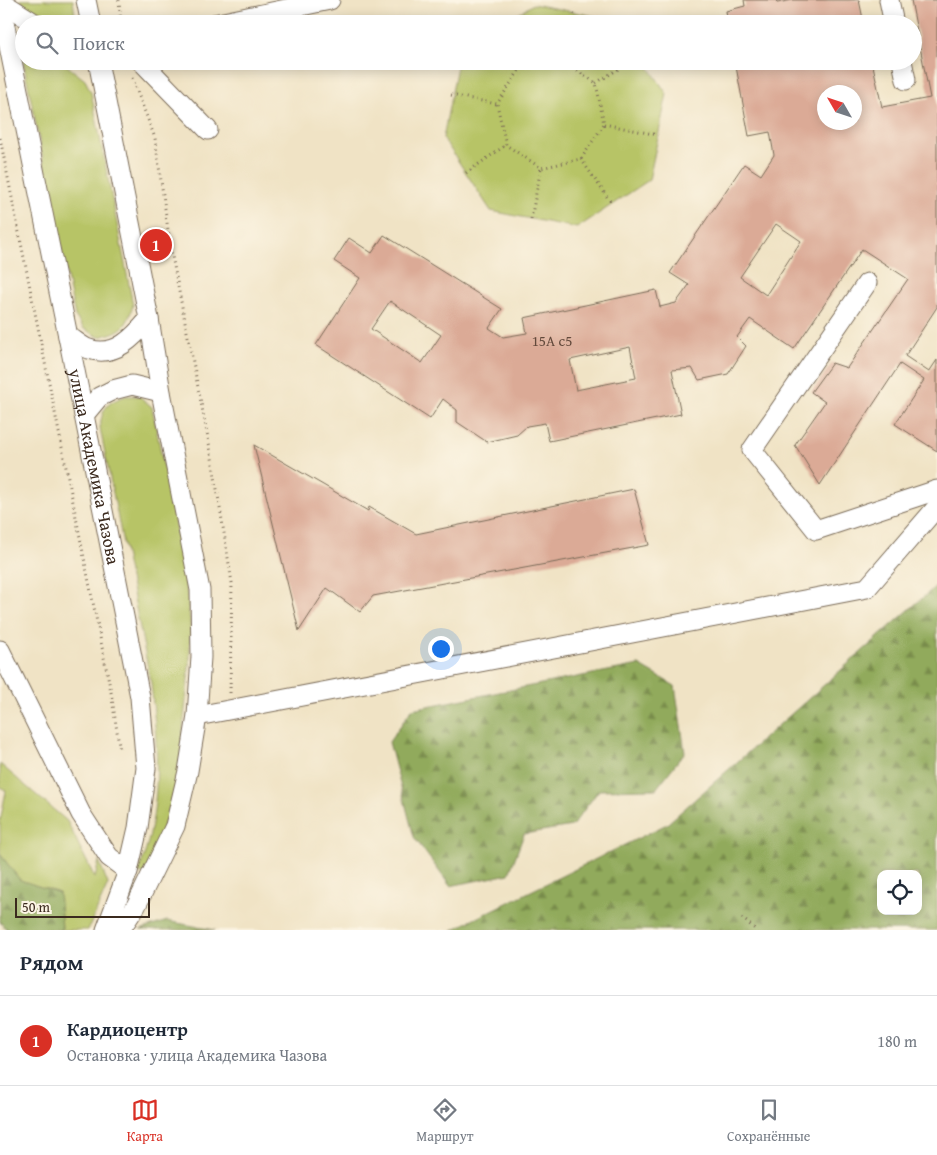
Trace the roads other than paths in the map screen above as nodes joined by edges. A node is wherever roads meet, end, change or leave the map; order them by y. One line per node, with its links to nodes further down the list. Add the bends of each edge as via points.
1 (86, 0): 6 (street)
2 (330, 0): 7 (street)
3 (889, 0): 8 (street)
4 (0, 2): 5 (street); 16 (street, улица Академика Чазова)
5 (21, 15)
6 (89, 15)
7 (258, 15)
8 (892, 15)
9 (102, 70): 15 (street)
10 (140, 70): 13 (street)
11 (904, 70): 12 (street)
12 (906, 80)
13 (208, 130)
14 (867, 283): 19 (street, via 752,450 816,530)
15 (149, 319): 16 (street, via 131,340 106,351 89,349); 17 (street)
16 (68, 336): 18 (street, улица Академика Чазова)
17 (160, 392): 18 (street, via 132,385 113,390 99,397); 22 (street, via 200,590 201,657)
18 (84, 415): 23 (street, улица Академика Чазова, via 140,697 146,768)
19 (937, 490)
20 (937, 507): 22 (street, via 867,588)
21 (0, 650): 23 (street, via 81,814 109,857)
22 (197, 716): 25 (street, via 175,826 136,906)
23 (128, 871): 24 (street, улица Академика Чазова)
24 (106, 930)
25 (120, 930)

